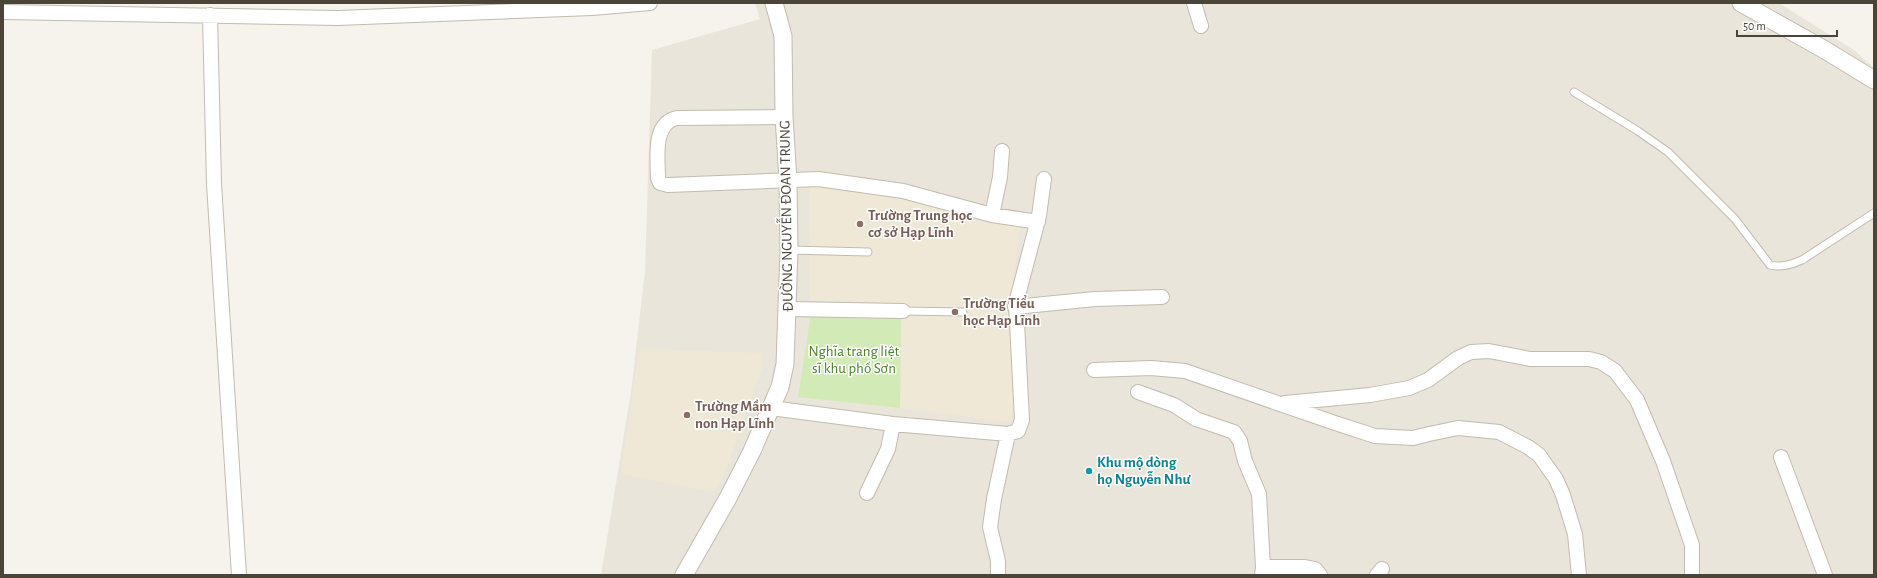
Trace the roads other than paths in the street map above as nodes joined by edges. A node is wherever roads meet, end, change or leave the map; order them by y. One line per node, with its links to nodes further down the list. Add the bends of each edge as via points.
1 (650, 3): 6 (street, via 592,8 338,18)
2 (774, 3): 10 (street, ĐƯỜNG NGUYỄN ĐOAN TRUNG, via 783,36)
3 (1194, 3): 7 (street)
4 (1741, 3): 8 (street)
5 (3, 12): 6 (street)
6 (210, 15): 33 (street, via 214,184)
7 (1201, 26)
8 (1874, 80)
9 (1574, 92): 14 (lane, via 1668,152 1735,219 1770,264 1781,266 1802,260)
10 (784, 117): 13 (street, ĐƯỜNG NGUYỄN ĐOAN TRUNG); 13 (street, via 677,118 668,121 659,137 658,178 660,182 668,185)
11 (1002, 150): 15 (street, via 1000,177)
12 (1044, 179): 16 (street)
13 (788, 180): 15 (street, via 818,179 902,191); 17 (street, ĐƯỜNG NGUYỄN ĐOAN TRUNG)
14 (1874, 212)
15 (992, 215): 16 (street)
16 (1038, 222): 20 (street)
17 (789, 250): 18 (lane); 21 (street, ĐƯỜNG NGUYỄN ĐOAN TRUNG)
18 (868, 252)
19 (1162, 297): 20 (street, via 1095,299)
20 (1015, 308): 29 (street, via 1022,420 1018,431)
21 (788, 309): 22 (street); 27 (street, ĐƯỜNG NGUYỄN ĐOAN TRUNG, via 785,364 780,387)
22 (903, 311): 23 (lane)
23 (963, 312)
24 (1094, 370): 26 (street, via 1151,368 1185,371)
25 (1138, 392): 32 (street, via 1174,405 1196,419 1234,432 1240,441 1245,461 1259,494)
26 (1280, 403): 37 (street, via 1375,436 1413,438 1458,428 1499,432 1528,447 1548,465 1563,495 1575,534); 38 (street, via 1370,395 1409,388 1428,380 1458,358 1471,352 1488,351 1530,359 1589,359 1601,362 1615,371 1637,400 1660,454 1692,545)
27 (771, 408): 28 (street); 34 (street, ĐƯỜNG NGUYỄN ĐOAN TRUNG, via 737,482)
28 (894, 424): 29 (street); 31 (street, via 888,449)
29 (1008, 434): 35 (street, via 990,527 998,561)
30 (1781, 457): 39 (street)
31 (867, 493)
32 (1262, 571): 36 (street, via 1305,567 1315,569)
33 (239, 575)
34 (684, 575)
35 (998, 575)
36 (1320, 575)
37 (1579, 575)
38 (1692, 575)
39 (1825, 575)

